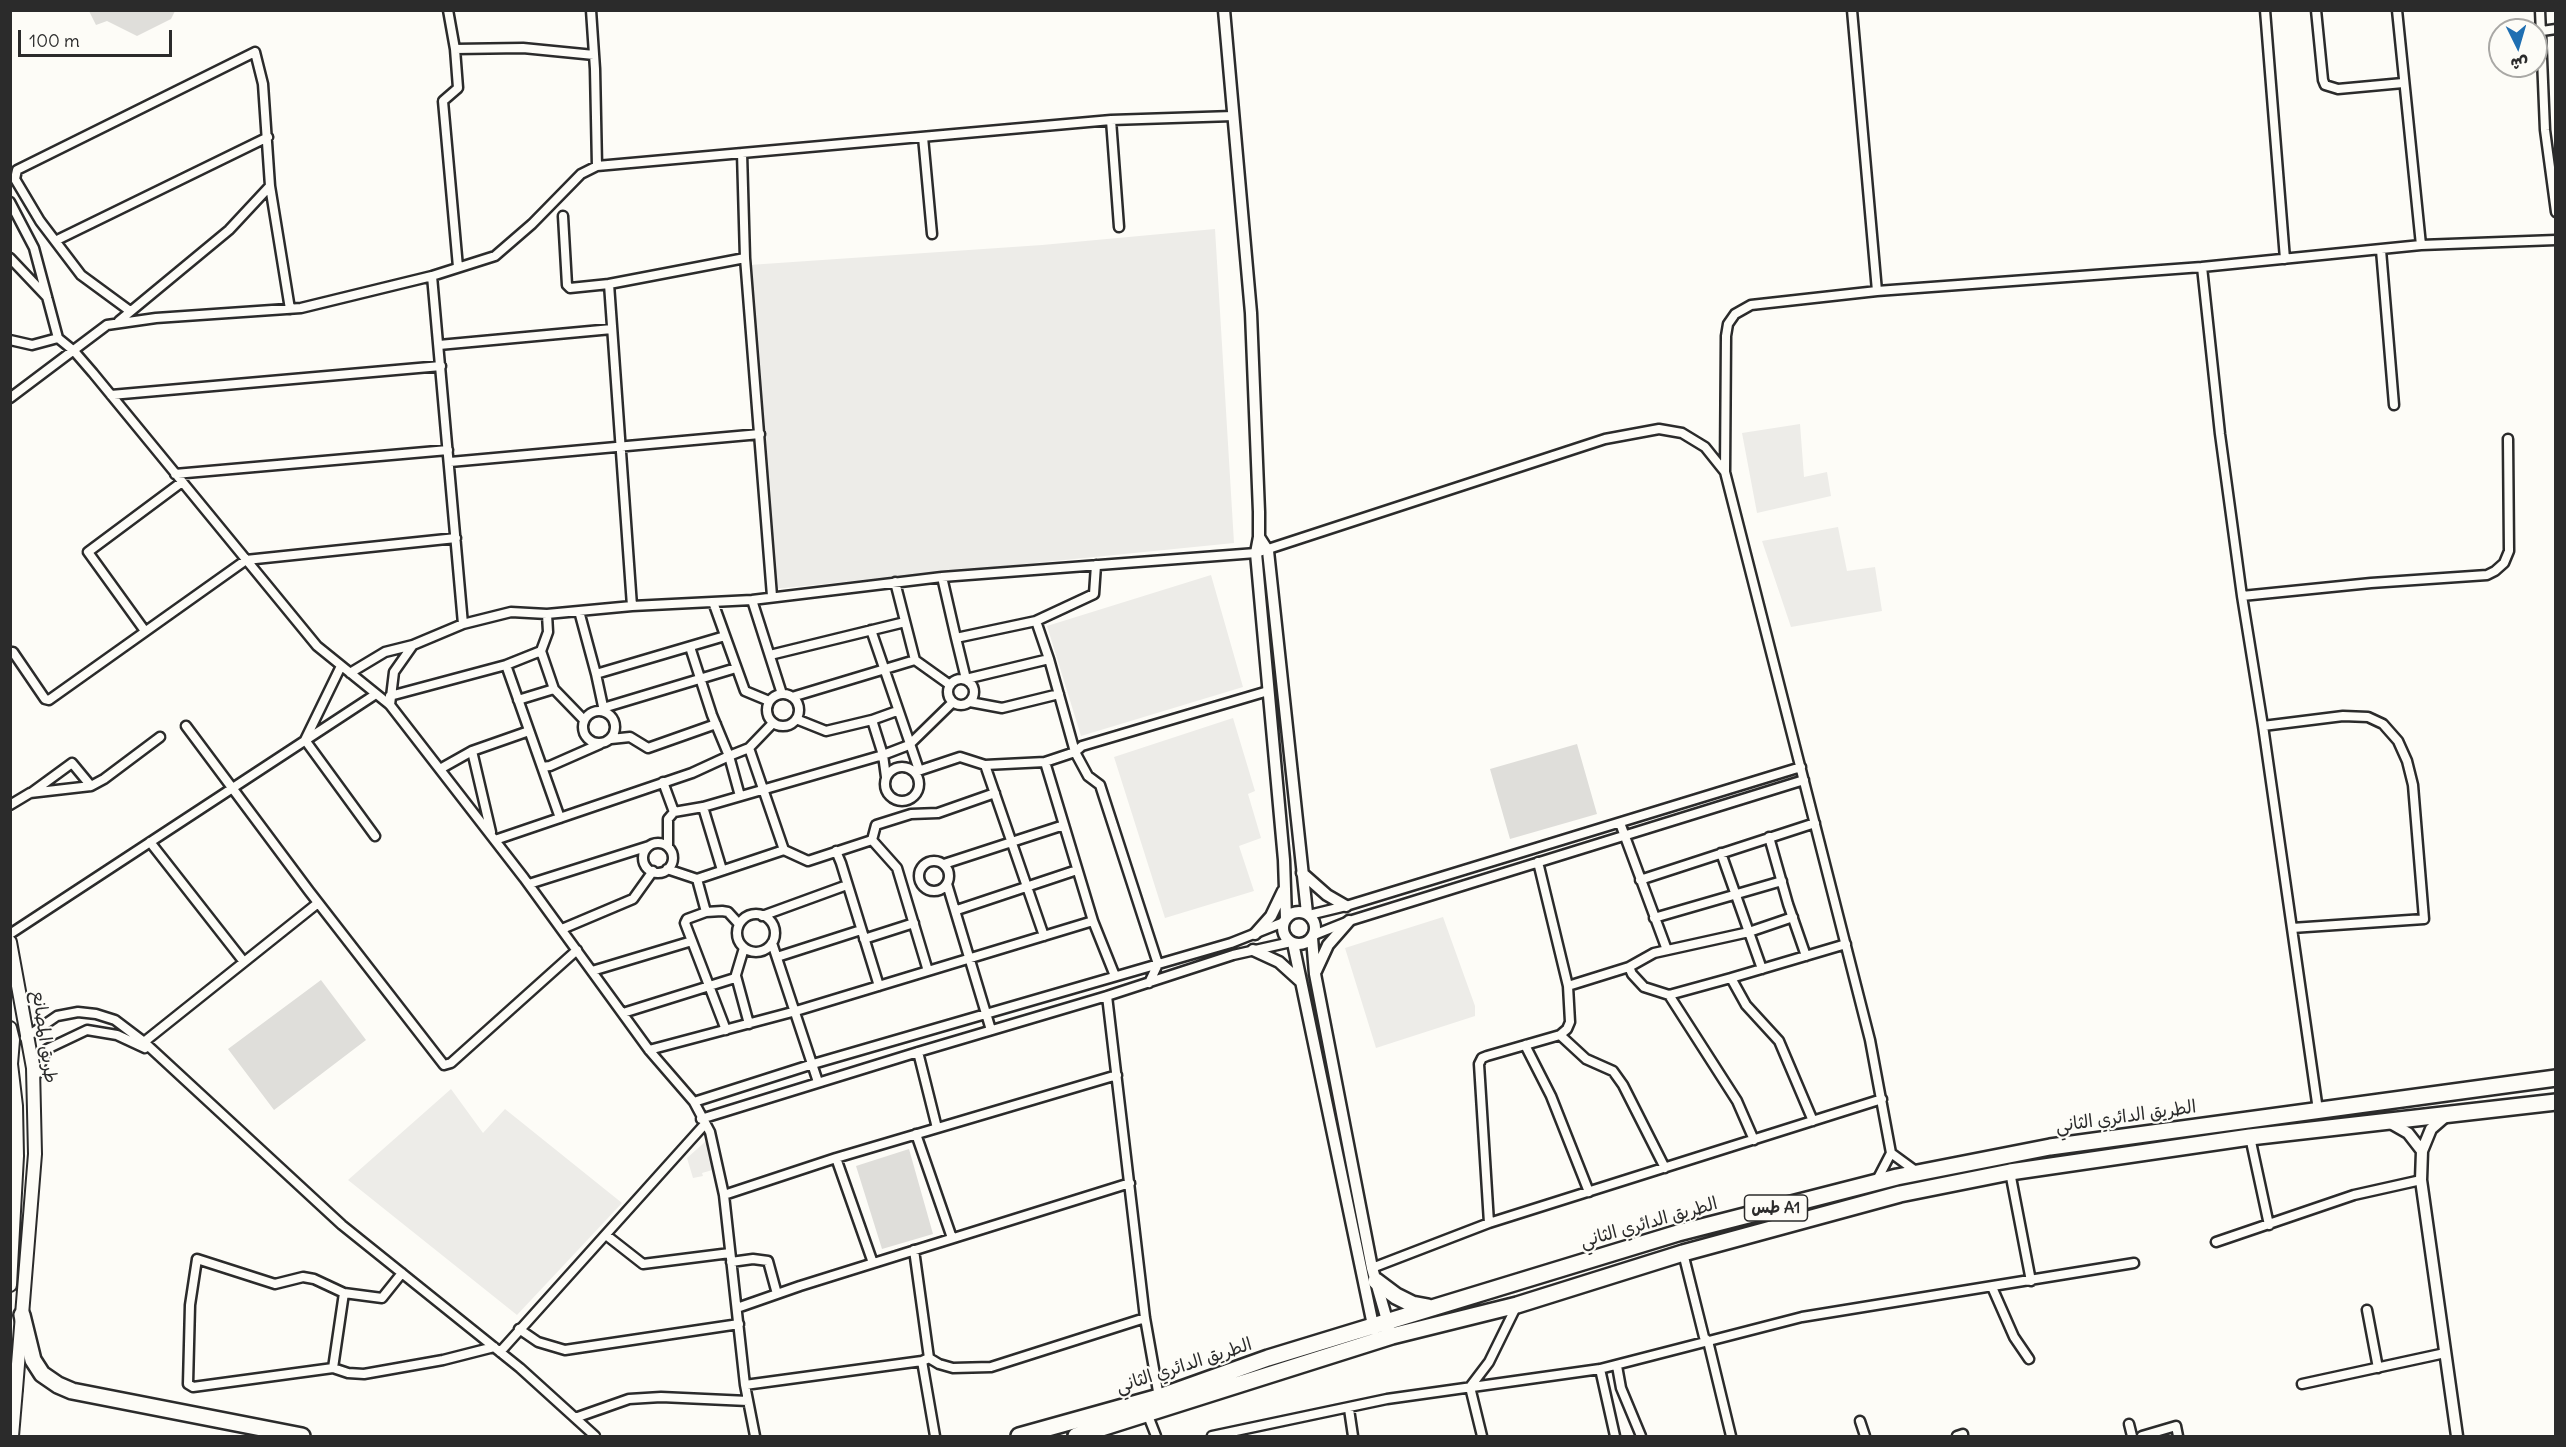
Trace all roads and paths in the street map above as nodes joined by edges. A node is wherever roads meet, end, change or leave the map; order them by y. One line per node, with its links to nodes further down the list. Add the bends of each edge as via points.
1 (448, 10): 8 (street)
2 (591, 10): 9 (street)
3 (1224, 10): 12 (street)
4 (1852, 10): 37 (street)
5 (2265, 10): 32 (street)
6 (2316, 10): 11 (street, via 2325,85 2338,89)
7 (2397, 10): 11 (street)
8 (455, 49): 9 (street, via 523,48); 33 (street, via 458,90 443,101)
9 (594, 55): 19 (street)
10 (2543, 78): 15 (street)
11 (2403, 83): 28 (street)
12 (1233, 116): 13 (street); 59 (street, via 1251,313)
13 (1111, 120): 17 (street); 24 (street)
14 (2556, 129): 15 (street)
15 (2545, 130): 22 (street)
16 (268, 137): 20 (street); 27 (street); 27 (street, via 255,52 17,170 15,179)
17 (923, 137): 18 (street); 25 (street)
18 (742, 153): 19 (street); 31 (street)
19 (597, 166): 33 (street, via 581,174 495,256)
20 (270, 186): 39 (street); 40 (street, via 229,230)
21 (10, 202): 38 (street, via 34,248)
22 (2556, 212)
23 (563, 216): 36 (street, via 567,285 570,288)
24 (1119, 227)
25 (932, 234)
26 (2556, 240): 28 (street)
27 (55, 241): 40 (street, via 81,274)
28 (2421, 245): 29 (street)
29 (2381, 250): 32 (street); 50 (street)
30 (10, 258): 38 (street)
31 (746, 258): 36 (street); 51 (street)
32 (2285, 259): 34 (street)
33 (458, 267): 35 (street)
34 (2202, 267): 37 (street); 70 (street)
35 (432, 276): 39 (street); 45 (street)
36 (609, 284): 42 (street)
37 (1877, 291): 56 (street, via 1751,305 1735,314 1726,336)
38 (47, 297): 43 (street)
39 (290, 309): 41 (street)
40 (130, 311): 41 (street)
41 (118, 322): 46 (street, via 94,333)
42 (612, 329): 45 (street); 53 (street)
43 (58, 338): 44 (street, via 32,345); 46 (street)
44 (10, 340)
45 (439, 345): 47 (street)
46 (74, 351): 48 (street); 49 (street)
47 (441, 366): 48 (street); 54 (street)
48 (111, 395): 57 (street)
49 (10, 398)
50 (2394, 405)
51 (760, 434): 53 (street); 69 (street)
52 (2508, 439): 70 (street, via 2509,551 2495,571 2487,575)
53 (621, 446): 55 (street); 73 (street)
54 (448, 450): 55 (street); 57 (street)
55 (450, 462): 60 (street)
56 (1725, 472): 61 (street, via 1705,447 1682,433 1659,429 1605,439); 133 (street)
57 (175, 474): 58 (street)
58 (182, 482): 63 (street); 80 (street, via 88,552)
59 (1259, 537): 61 (street); 62 (street)
60 (456, 538): 63 (street); 78 (street)
61 (1268, 551): 62 (street); 67 (street)
62 (1256, 553): 64 (street); 68 (street)
63 (246, 560): 80 (street); 91 (street, via 317,646)
64 (1096, 566): 65 (street); 76 (street, via 1094,594)
65 (942, 577): 66 (street); 82 (street)
66 (895, 582): 69 (street); 77 (street)
67 (1272, 591): 68 (street); 174 (street)
68 (1258, 592): 100 (street)
69 (772, 596): 71 (street)
70 (2242, 596): 118 (street)
71 (752, 600): 72 (street); 87 (street)
72 (713, 602): 73 (street); 81 (street)
73 (632, 606): 74 (street)
74 (579, 611): 75 (street); 95 (street)
75 (547, 614): 78 (street, via 511,612); 85 (street, via 548,632)
76 (1036, 621): 82 (street); 88 (street)
77 (905, 622): 79 (street); 89 (street)
78 (463, 624): 83 (street)
79 (871, 630): 87 (street); 93 (street)
80 (145, 631): 86 (street, via 47,700)
81 (725, 636): 84 (street); 92 (street)
82 (956, 638): 97 (street)
83 (414, 645): 94 (street, via 385,652); 106 (street, via 394,672)
84 (690, 647): 95 (street); 96 (street)
85 (541, 651): 90 (street); 99 (street)
86 (10, 652)
87 (770, 655): 102 (street)
88 (1049, 659): 97 (street); 103 (street)
89 (915, 660): 93 (street); 98 (street)
90 (506, 665): 105 (street); 106 (street)
91 (341, 666): 94 (street); 122 (street)
92 (736, 668): 96 (street); 107 (street, via 745,691)
93 (884, 669): 104 (street); 111 (street)
94 (350, 673): 101 (street)
95 (596, 674): 110 (street)
96 (701, 679): 110 (street); 116 (street)
97 (966, 680): 98 (street, via 957,679); 109 (street, via 974,689)
98 (950, 685): 108 (street, via 948,694)
99 (554, 689): 105 (street); 113 (street)
100 (1268, 691): 127 (street, via 1082,746); 182 (street)
101 (376, 694): 106 (street); 122 (street)
102 (782, 694): 104 (street); 107 (street)
103 (1059, 694): 109 (street, via 1002,708); 127 (street)
104 (792, 697): 112 (street, via 799,710)
105 (518, 700): 119 (street)
106 (390, 701): 134 (street)
107 (769, 701): 115 (street, via 767,716)
108 (953, 702): 109 (street); 124 (street)
109 (970, 702)
110 (603, 710): 113 (street, via 592,712); 121 (street, via 615,723)
111 (897, 711): 114 (street); 124 (street)
112 (796, 719): 114 (street, via 826,730); 115 (street, via 783,726)
113 (584, 720): 123 (street, via 586,737)
114 (872, 720): 128 (street)
115 (773, 723): 125 (street)
116 (716, 724): 121 (street, via 648,748 630,736); 129 (street)
117 (186, 726): 141 (street)
118 (2263, 726): 199 (street); 199 (street, via 2343,716 2368,717 2383,724 2398,741 2413,785 2424,919)
119 (529, 731): 126 (street); 132 (street)
120 (160, 737): 139 (street)
121 (611, 739): 123 (street)
122 (305, 740): 141 (street); 156 (street)
123 (601, 744): 132 (street)
124 (909, 745): 128 (street); 135 (street)
125 (749, 748): 129 (street); 140 (street)
126 (472, 751): 134 (street); 159 (street)
127 (1075, 752): 130 (street); 220 (street, via 1088,776 1100,785)
128 (883, 755): 136 (street); 140 (street)
129 (729, 756): 138 (street); 144 (street)
130 (1045, 762): 131 (street); 154 (street)
131 (986, 765): 135 (street, via 960,757); 143 (street)
132 (542, 767): 151 (street)
133 (1801, 767): 137 (street); 150 (street)
134 (440, 769): 159 (street)
135 (917, 771): 136 (street, via 897,767); 145 (street, via 918,790)
136 (886, 777): 145 (street, via 889,795 898,801)
137 (1804, 780): 153 (street); 155 (street)
138 (663, 782): 148 (street); 151 (street)
139 (91, 786): 142 (street); 142 (street, via 73,763)
140 (763, 788): 144 (street); 165 (street)
141 (231, 789): 161 (street); 186 (street)
142 (30, 793): 146 (street)
143 (995, 793): 149 (street, via 938,813); 162 (street)
144 (740, 796): 147 (street)
145 (908, 800): 149 (street)
146 (10, 805)
147 (703, 807): 148 (street); 171 (street)
148 (674, 812): 164 (street, via 668,819)
149 (910, 814): 160 (street, via 875,826)
150 (1646, 814): 152 (street); 155 (street)
151 (560, 818): 159 (street)
152 (1620, 823): 157 (street); 175 (street)
153 (1815, 823): 158 (street); 211 (street)
154 (1064, 825): 162 (street); 172 (street)
155 (1650, 827): 157 (street)
156 (375, 836)
157 (1624, 836): 168 (street); 177 (street)
158 (1769, 837): 167 (street); 178 (street)
159 (494, 839): 179 (street)
160 (872, 840): 166 (street); 197 (street, via 897,868)
161 (150, 842): 202 (street); 219 (street)
162 (1012, 842): 169 (street); 183 (street)
163 (649, 846): 164 (street); 173 (street, via 644,860); 179 (street)
164 (668, 846): 170 (street, via 672,860)
165 (784, 850): 166 (street, via 808,861); 171 (street)
166 (836, 851): 181 (street)
167 (1721, 853): 177 (street); 185 (street)
168 (1538, 862): 184 (street); 233 (street)
169 (944, 864): 180 (street, via 949,873); 180 (street, via 928,861 920,868 918,878 931,891)
170 (668, 869): 173 (street); 176 (street)
171 (722, 870): 176 (street)
172 (1077, 870): 183 (street); 195 (street)
173 (653, 871): 200 (street, via 633,899)
174 (1302, 873): 187 (street); 190 (street)
175 (1448, 874): 184 (street); 187 (street)
176 (697, 879): 189 (street)
177 (1640, 880): 193 (street)
178 (1782, 881): 185 (street); 192 (street)
179 (529, 884): 200 (street)
180 (947, 884): 188 (street)
181 (847, 885): 191 (street); 203 (street)
182 (1285, 885): 194 (street); 204 (street, via 1277,906)
183 (1027, 887): 188 (street); 205 (street)
184 (1452, 888): 196 (street)
185 (1735, 893): 193 (street); 201 (street)
186 (318, 903): 213 (street, via 444,1065); 219 (street)
187 (1346, 906): 190 (street)
188 (957, 910): 218 (street)
189 (706, 912): 198 (street, via 726,911); 207 (street, via 685,921)
190 (1308, 914): 194 (street, via 1293,912); 206 (street, via 1315,924)
191 (762, 916): 198 (street, via 749,916); 209 (street, via 775,930)
192 (1793, 917): 201 (street); 216 (street)
193 (1654, 918): 215 (street)
194 (1285, 920): 204 (street); 210 (street, via 1284,935)
195 (1093, 921): 205 (street); 227 (street)
196 (1349, 921): 206 (street); 225 (street, via 1328,945)
197 (914, 923): 203 (street); 224 (street)
198 (740, 924): 212 (street, via 737,937)
199 (2292, 928): 259 (street)
200 (562, 929): 213 (street)
201 (1749, 932): 215 (street); 222 (street)
202 (10, 934)
203 (862, 934): 217 (street); 232 (street)
204 (1255, 934): 220 (street)
205 (1044, 936): 218 (street)
206 (1313, 936): 210 (street, via 1303,943); 225 (street)
207 (692, 941): 223 (street); 231 (street)
208 (10, 942): 244 (main road, طريق المصانع)
209 (772, 943): 212 (street, via 762,951); 217 (street)
210 (1292, 943): 214 (street); 229 (street)
211 (1846, 944): 216 (street); 256 (street)
212 (744, 948): 226 (street)
213 (577, 950): 223 (street)
214 (1253, 950): 229 (street, via 1279,962); 230 (street)
215 (1667, 950): 221 (street)
216 (1806, 956): 222 (street)
217 (777, 957): 236 (street)
218 (970, 958): 224 (street); 238 (street)
219 (244, 962): 245 (street)
220 (1158, 964): 227 (street); 230 (street)
221 (1629, 967): 233 (street); 234 (street, via 1644,987)
222 (1762, 969): 228 (street)
223 (592, 971): 237 (street)
224 (928, 971): 232 (street)
225 (1315, 974): 290 (street)
226 (736, 976): 231 (street); 239 (street)
227 (1115, 976): 238 (street)
228 (1731, 978): 234 (street); 263 (street, via 1746,1005 1779,1041)
229 (1300, 981): 302 (street)
230 (1149, 983): 235 (street)
231 (709, 984): 237 (street); 240 (street)
232 (879, 986): 236 (street)
233 (1568, 986): 243 (street, via 1570,1022)
234 (1669, 995): 267 (street, via 1737,1101)
235 (1107, 996): 241 (street); 252 (street)
236 (796, 1011): 239 (street); 251 (street)
237 (623, 1013): 247 (street)
238 (986, 1014): 241 (street); 251 (street)
239 (749, 1024): 240 (street)
240 (726, 1030): 247 (street)
241 (991, 1030): 248 (street)
242 (12, 1034): 244 (street); 250 (main road, طريق المصانع)
243 (1560, 1035): 246 (street); 271 (street, via 1586,1059 1613,1071)
244 (29, 1037): 245 (street, via 41,1025 78,1012 115,1020); 255 (main road, طريق المصانع)
245 (144, 1042): 249 (street)
246 (1525, 1045): 277 (street, via 1551,1096); 279 (street, via 1482,1058 1479,1064)
247 (649, 1050): 257 (street)
248 (918, 1052): 254 (street); 264 (street)
249 (155, 1053): 255 (street, via 117,1035 87,1030 47,1049); 289 (street, via 342,1225)
250 (11, 1064): 292 (main road, طريق المصانع, via 17,1156)
251 (813, 1065): 254 (street); 257 (street)
252 (1117, 1075): 264 (street); 276 (street)
253 (2556, 1078): 259 (highway, الطريق الدائري الثاني / طس A1)
254 (818, 1082): 262 (street)
255 (33, 1084): 300 (main road, طريق المصانع, via 35,1154)
256 (1882, 1099): 263 (street); 269 (street)
257 (694, 1102): 262 (street)
258 (2556, 1102): 260 (highway, الطريق الدائري الثاني / طس A1)
259 (2318, 1110): 273 (highway, الطريق الدائري الثاني / طس A1, via 2050,1147)
260 (2448, 1114): 261 (highway, الطريق الدائري الثاني / طس A1); 268 (street, via 2431,1129)
261 (2386, 1120): 266 (highway, الطريق الدائري الثاني / طس A1); 268 (street, via 2408,1133)
262 (703, 1121): 278 (street, via 710,1132); 281 (street)
263 (1813, 1121): 267 (street)
264 (937, 1128): 265 (street)
265 (916, 1134): 270 (street); 282 (street)
266 (2250, 1137): 272 (highway, الطريق الدائري الثاني / طس A1); 280 (street)
267 (1754, 1140): 271 (street)
268 (2422, 1151): 274 (street)
269 (1891, 1153): 273 (street); 275 (street)
270 (836, 1158): 278 (street); 287 (street)
271 (1665, 1168): 277 (street)
272 (2010, 1172): 285 (highway, الطريق الدائري الثاني / طس A1, via 1900,1194); 291 (street)
273 (1917, 1173): 275 (highway, الطريق الدائري الثاني / طس A1)
274 (2421, 1180): 280 (street, via 2354,1195); 308 (street)
275 (1876, 1182): 298 (highway, الطريق الدائري الثاني / طس A1, via 1678,1233)
276 (1130, 1183): 282 (street); 301 (street)
277 (1589, 1192): 279 (street)
278 (724, 1195): 286 (street)
279 (1489, 1223): 290 (street)
280 (2269, 1225): 283 (street)
281 (606, 1235): 286 (street, via 643,1264); 304 (street)
282 (952, 1239): 284 (street)
283 (2216, 1242)
284 (914, 1250): 287 (street); 309 (street)
285 (1683, 1253): 296 (highway, الطريق الدائري الثاني / طس A1); 306 (street)
286 (730, 1258): 295 (street, via 768,1261); 297 (street)
287 (873, 1263): 295 (street)
288 (2134, 1263): 291 (street)
289 (402, 1273): 294 (street, via 381,1298); 307 (street)
290 (1374, 1274): 298 (highway, via 1396,1296); 302 (street)
291 (2031, 1281): 293 (street)
292 (10, 1285)
293 (1992, 1287): 306 (street, via 1802,1317); 310 (street)
294 (344, 1293): 312 (street); 312 (street, via 314,1279 303,1277 276,1284 196,1260 186,1375 191,1386)
295 (777, 1294): 297 (street)
296 (1517, 1305): 305 (highway, الطريق الدائري الثاني / طس A1); 317 (street, via 1489,1362)
297 (737, 1308): 303 (street)
298 (1431, 1308): 302 (highway, الطريق الدائري الثاني / طس A1)
299 (2367, 1310): 313 (street)
300 (22, 1315): 325 (main road, طريق المصانع, bridge); 327 (highway, via 33,1360 42,1374 58,1386)
301 (1145, 1318): 309 (street, via 991,1366 953,1368); 318 (street)
302 (1380, 1323): 305 (street); 318 (highway, الطريق الدائري الثاني / طس A1)
303 (739, 1324): 304 (street, via 565,1350 538,1342); 316 (street)
304 (519, 1329): 307 (street)
305 (1385, 1339): 321 (highway, الطريق الدائري الثاني / طس A1)
306 (1708, 1341): 311 (street); 339 (street)
307 (497, 1349): 312 (street, via 363,1374); 322 (street)
308 (2445, 1353): 313 (street); 344 (street)
309 (926, 1359): 316 (street); 330 (street)
310 (2029, 1359)
311 (1617, 1366): 314 (street); 338 (street, via 1621,1388)
312 (333, 1368)
313 (2378, 1368): 315 (street)
314 (1600, 1369): 317 (street); 337 (street)
315 (2302, 1384)
316 (746, 1385): 319 (street)
317 (1470, 1387): 320 (street, via 1387,1399); 336 (street)
318 (1160, 1397): 331 (highway, الطريق الدائري الثاني / طس A1)
319 (748, 1401): 322 (street, via 646,1397); 329 (street)
320 (1349, 1409): 334 (street); 335 (street)
321 (1147, 1413): 332 (highway, الطريق الدائري الثاني / طس A1); 333 (street)
322 (575, 1418): 328 (street)
323 (1860, 1421): 340 (street)
324 (2129, 1424): 341 (street)
325 (11, 1436): 326 (highway)
326 (19, 1437)
327 (302, 1437)
328 (595, 1437)
329 (755, 1437)
330 (935, 1437)
331 (1019, 1437)
332 (1077, 1437)
333 (1156, 1437)
334 (1212, 1437)
335 (1353, 1437)
336 (1482, 1437)
337 (1615, 1437)
338 (1641, 1437)
339 (1731, 1437)
340 (1865, 1437)
341 (2132, 1437)
342 (2142, 1437): 343 (street, via 2173,1426)
343 (2178, 1437)
344 (2457, 1437)

